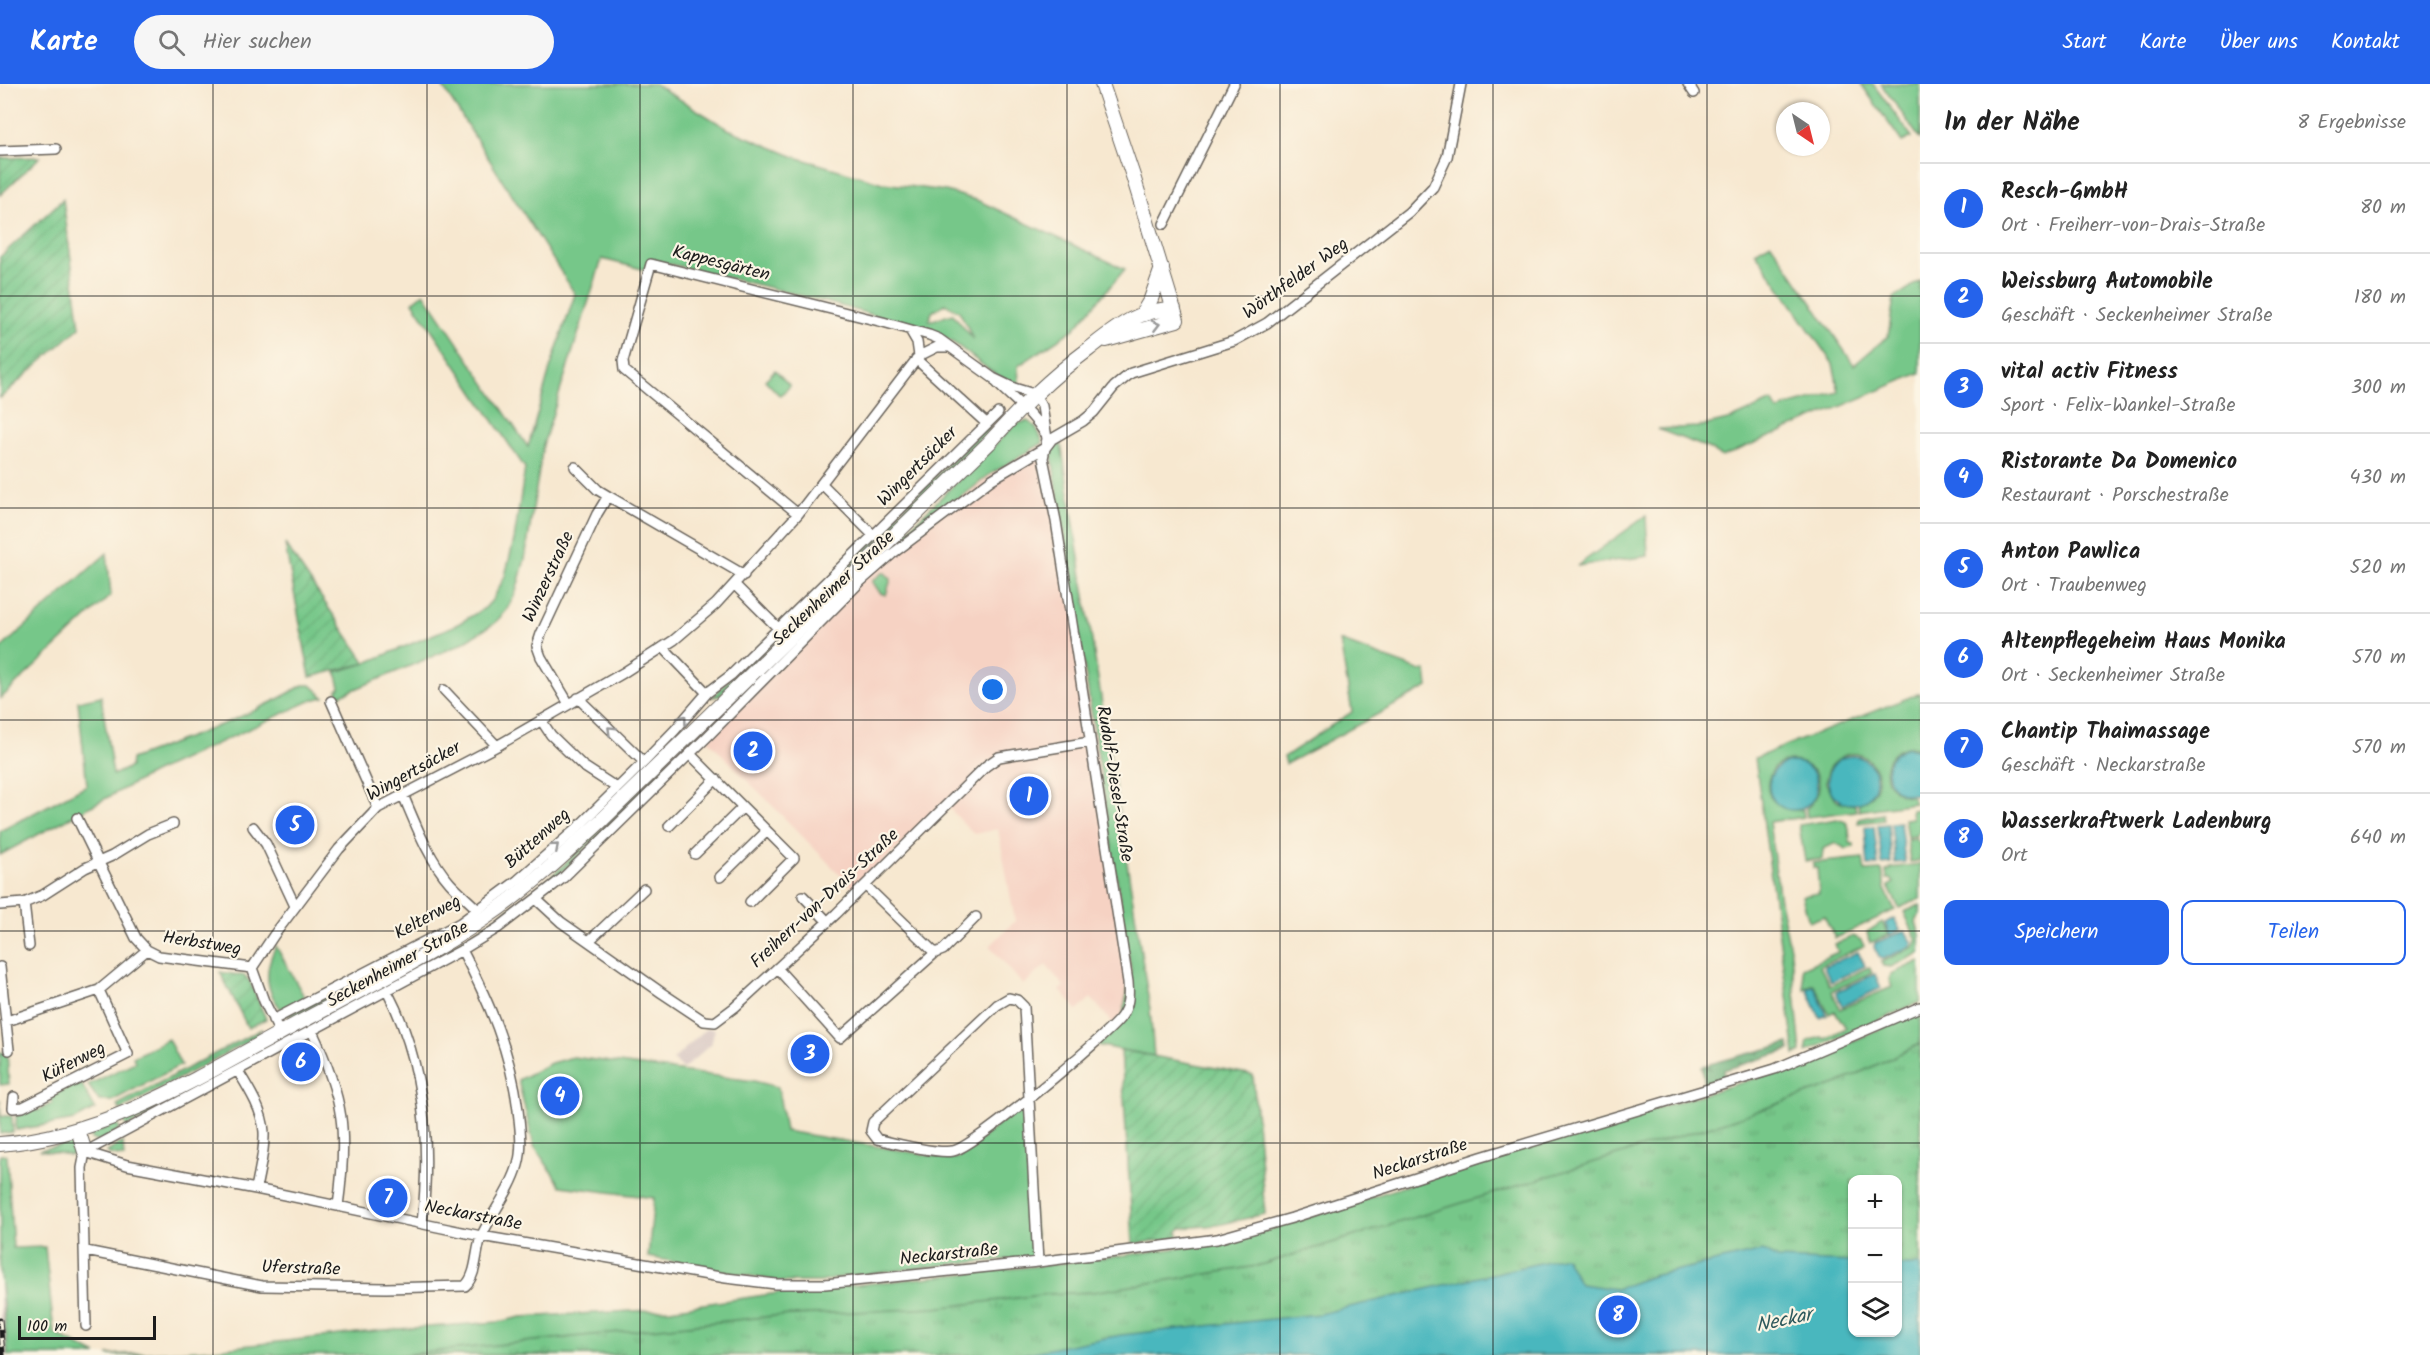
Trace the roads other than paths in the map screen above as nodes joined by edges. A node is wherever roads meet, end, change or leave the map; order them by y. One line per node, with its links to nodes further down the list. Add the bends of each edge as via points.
1 (1102, 84): 9 (street)
2 (1234, 84): 8 (street)
3 (1461, 84): 22 (street, Wörthfelder Weg, via 1447,157 1439,178 1423,200 1267,323 1217,347 1150,366 1123,379 1094,412)
4 (1688, 84): 5 (street)
5 (1694, 93)
6 (56, 150): 7 (street)
7 (0, 151)
8 (1164, 224)
9 (1162, 268): 10 (street); 11 (street)
10 (1142, 314): 11 (street, via 1158,309); 13 (street, via 1116,326)
11 (1175, 314): 13 (street, one-way to 11)
12 (910, 330): 14 (street, Kappesgärten, via 939,339); 15 (street, Wingertsäcker, via 917,342); 26 (street, Kappesgärten, via 651,264 623,360 624,369)
13 (1095, 344): 17 (street)
14 (950, 347): 15 (street, via 937,347); 16 (street, Kappesgärten)
15 (918, 358): 20 (street, Wingertsäcker); 24 (street, Wingertsäcker)
16 (993, 378): 17 (street, Kappesgärten); 18 (street, Kappesgärten)
17 (1034, 394): 18 (street); 21 (street, Rudolf-Diesel-Straße, via 1042,406)
18 (1022, 406): 21 (street); 80 (street, via 953,478 551,867 508,902 454,937)
19 (998, 413): 20 (street, Wingertsäcker)
20 (986, 423): 27 (street, Wingertsäcker)
21 (1045, 433): 22 (street, Rudolf-Diesel-Straße)
22 (1046, 447): 38 (street, Rudolf-Diesel-Straße, via 1043,458); 40 (street, Seckenheimer Straße, via 992,479 892,554)
23 (575, 467): 25 (street)
24 (822, 484): 26 (street, Wingertsäcker); 27 (street)
25 (608, 496): 28 (street); 36 (street, Winzerstraße, via 537,646)
26 (798, 514): 28 (street, Wingertsäcker)
27 (873, 535): 30 (street, Wingertsäcker)
28 (744, 575): 29 (street, Wingertsäcker)
29 (735, 585): 30 (street); 31 (street, Wingertsäcker)
30 (778, 628): 33 (street, Wingertsäcker)
31 (663, 647): 33 (street); 34 (street, Wingertsäcker)
32 (444, 690): 39 (street)
33 (707, 693): 41 (street, Wingertsäcker, one-way to 33)
34 (578, 698): 36 (street, Wingertsäcker); 41 (street, one-way to 34)
35 (331, 701): 46 (street)
36 (568, 704): 37 (street, Wingertsäcker)
37 (541, 720): 39 (street, Wingertsäcker); 43 (street, via 583,766)
38 (1090, 742): 55 (street, Freiherr-von-Drais-Straße, via 999,757); 84 (street, Rudolf-Diesel-Straße, via 1128,982 1128,1004 1116,1023)
39 (497, 746): 44 (street, Wingertsäcker)
40 (690, 753): 42 (street); 58 (street, Seckenheimer Straße, via 591,852)
41 (644, 762): 43 (street, Büttenweg)
42 (716, 779): 45 (street); 49 (street)
43 (617, 788): 63 (street, Büttenweg, one-way to 43, via 518,880)
44 (403, 795): 46 (street, Wingertsäcker); 63 (street, Kelterweg, via 438,866)
45 (743, 807): 51 (street); 52 (street)
46 (378, 808): 62 (street, Wingertsäcker, via 339,849)
47 (76, 818): 53 (street, Herbstweg)
48 (173, 824): 53 (street)
49 (669, 826)
50 (253, 827): 62 (street, via 266,844)
51 (767, 831): 54 (street); 59 (street, via 794,858)
52 (695, 854)
53 (98, 862): 60 (street); 68 (street, Herbstweg, via 136,938)
54 (720, 877)
55 (866, 886): 65 (street, Freiherr-von-Drais-Straße); 70 (street)
56 (644, 889): 66 (street)
57 (803, 896): 65 (street)
58 (536, 899): 66 (street, Freiherr-von-Drais-Straße); 69 (street, Seckenheimer Straße)
59 (750, 902)
60 (24, 903): 61 (street); 67 (street)
61 (0, 905)
62 (295, 906): 72 (street, Wingertsäcker)
63 (477, 909): 77 (street, Kelterweg, via 460,923)
64 (976, 916): 70 (street, via 943,950)
65 (828, 922): 73 (street, Freiherr-von-Drais-Straße)
66 (589, 941): 73 (street, Freiherr-von-Drais-Straße, via 710,1023 735,1007)
67 (29, 946)
68 (147, 950): 72 (street, Herbstweg, via 159,956); 74 (street, Herbstweg)
69 (462, 950): 75 (street, Seckenheimer Straße); 91 (street, via 501,1035 514,1086 521,1139 513,1178)
70 (935, 953): 73 (street, via 840,1038)
71 (0, 967): 78 (street)
72 (252, 968): 77 (street)
73 (777, 968)
74 (99, 990): 78 (street); 83 (street, Küferweg, via 128,1054 23,1107 13,1108)
75 (387, 991): 79 (street, Seckenheimer Straße); 90 (street, via 408,1035 419,1083 427,1149)
76 (1920, 1007): 93 (street, Neckarstraße, via 1775,1069 1227,1236)
77 (273, 1020): 80 (street)
78 (7, 1021): 81 (street)
79 (312, 1031): 82 (street, Seckenheimer Straße); 89 (street, via 334,1082 344,1128)
80 (280, 1033): 85 (street, via 152,1101)
81 (9, 1050)
82 (238, 1071): 87 (street, Seckenheimer Straße); 88 (street, via 264,1131)
83 (14, 1097)
84 (1028, 1100): 84 (street, Rudolf-Diesel-Straße, via 1024,1007 1017,999 1009,998 873,1122 871,1131 877,1139 887,1142 955,1151); 93 (street)
85 (78, 1130): 86 (street, via 42,1140); 87 (street)
86 (0, 1144)
87 (85, 1152): 88 (street, Neckarstraße, via 127,1165); 92 (street, via 82,1168)
88 (256, 1189): 89 (street, Neckarstraße)
89 (338, 1206): 90 (street, Neckarstraße)
90 (422, 1223): 91 (street, Neckarstraße)
91 (481, 1236): 92 (street, Uferstraße, via 471,1281 465,1286 262,1286); 93 (street, Neckarstraße, via 776,1284 825,1284)
92 (86, 1251): 94 (street)
93 (1038, 1262)
94 (86, 1326)

